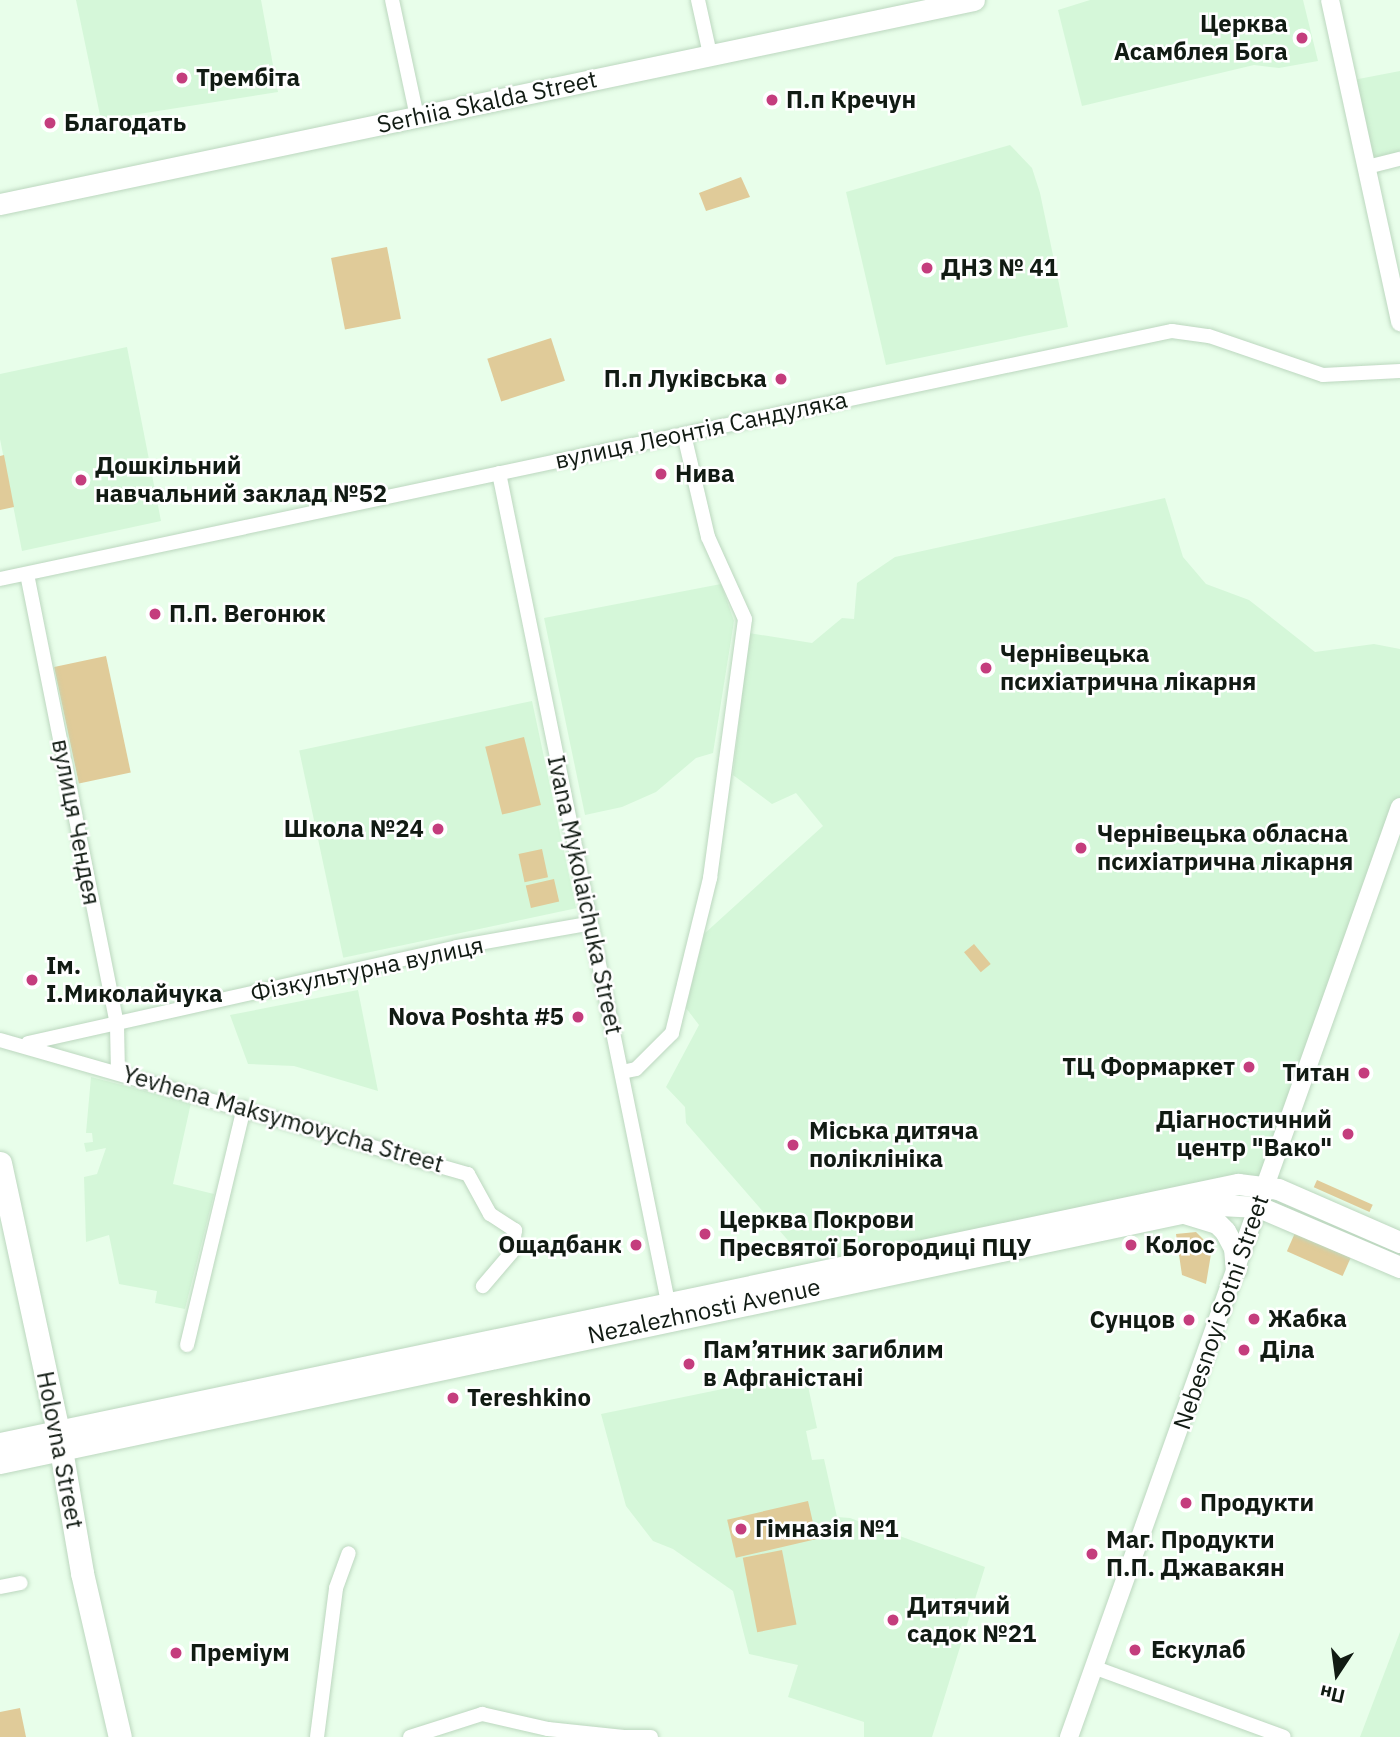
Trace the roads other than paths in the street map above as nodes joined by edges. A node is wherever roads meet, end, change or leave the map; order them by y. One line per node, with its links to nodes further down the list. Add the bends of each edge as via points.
1 (392, 0): 6 (street)
2 (698, 0): 5 (street)
3 (974, 0): 5 (main road, Serhiia Skalda Street)
4 (1330, 0): 8 (street)
5 (710, 54): 6 (main road, Serhiia Skalda Street)
6 (417, 117): 9 (main road, Serhiia Skalda Street)
7 (1400, 159): 8 (street)
8 (1367, 167): 10 (street)
9 (0, 204)
10 (1400, 322)
11 (1400, 371): 12 (street, вулиця Леонтія Сандуляка, via 1323,375 1209,336 1172,331)
12 (684, 435): 13 (street, вулиця Леонтія Сандуляка); 22 (street, via 708,537 745,612 744,629 709,878 672,1032 636,1069)
13 (499, 473): 14 (street, вулиця Леонтія Сандуляка); 17 (street, Ivana Mykolaichuka Street)
14 (27, 574): 15 (street, вулиця Леонтія Сандуляка); 18 (street, вулиця Чендея)
15 (0, 579)
16 (1400, 807): 25 (street, Nebesnoyi Sotni Street)
17 (588, 924): 18 (street, Фізкультурна вулиця, via 457,947); 22 (street, Ivana Mykolaichuka Street)
18 (117, 1025): 20 (street, Фізкультурна вулиця); 21 (street, вулиця Чендея)
19 (0, 1040): 20 (street, Yevhena Maksymovycha Street)
20 (24, 1044): 21 (street, Yevhena Maksymovycha Street)
21 (118, 1071): 23 (street, Yevhena Maksymovycha Street)
22 (622, 1072): 32 (street, Ivana Mykolaichuka Street)
23 (244, 1108): 31 (street, Yevhena Maksymovycha Street, via 468,1174 490,1214 515,1230 512,1251); 33 (street)
24 (1, 1171): 34 (main road, Holovna Street)
25 (1266, 1185): 26 (street, Nebesnoyi Sotni Street); 28 (main road, Nezalezhnosti Avenue); 32 (main road, Nezalezhnosti Avenue, via 1199,1190)
26 (1259, 1207): 27 (main road, Nezalezhnosti Avenue, via 1239,1203); 29 (main road, Nezalezhnosti Avenue); 30 (street, Nebesnoyi Sotni Street)
27 (1175, 1212): 30 (main road, via 1217,1223 1234,1248); 32 (main road, Nezalezhnosti Avenue)
28 (1400, 1242)
29 (1400, 1267)
30 (1236, 1269): 40 (street, Nebesnoyi Sotni Street)
31 (482, 1286)
32 (669, 1309): 34 (main road, Nezalezhnosti Avenue)
33 (187, 1345)
34 (60, 1441): 35 (main road, Nezalezhnosti Avenue); 36 (main road, Nezalezhnosti Avenue); 41 (main road, Holovna Street, via 82,1573)
35 (0, 1443)
36 (0, 1463)
37 (349, 1553): 42 (street, via 336,1588)
38 (21, 1583): 39 (street)
39 (0, 1587)
40 (1093, 1667): 46 (street, Nebesnoyi Sotni Street); 47 (street)
41 (120, 1737)
42 (317, 1737)
43 (410, 1737): 44 (street, via 482,1714 548,1729)
44 (625, 1737): 45 (street)
45 (651, 1737)
46 (1069, 1737)
47 (1284, 1737)

